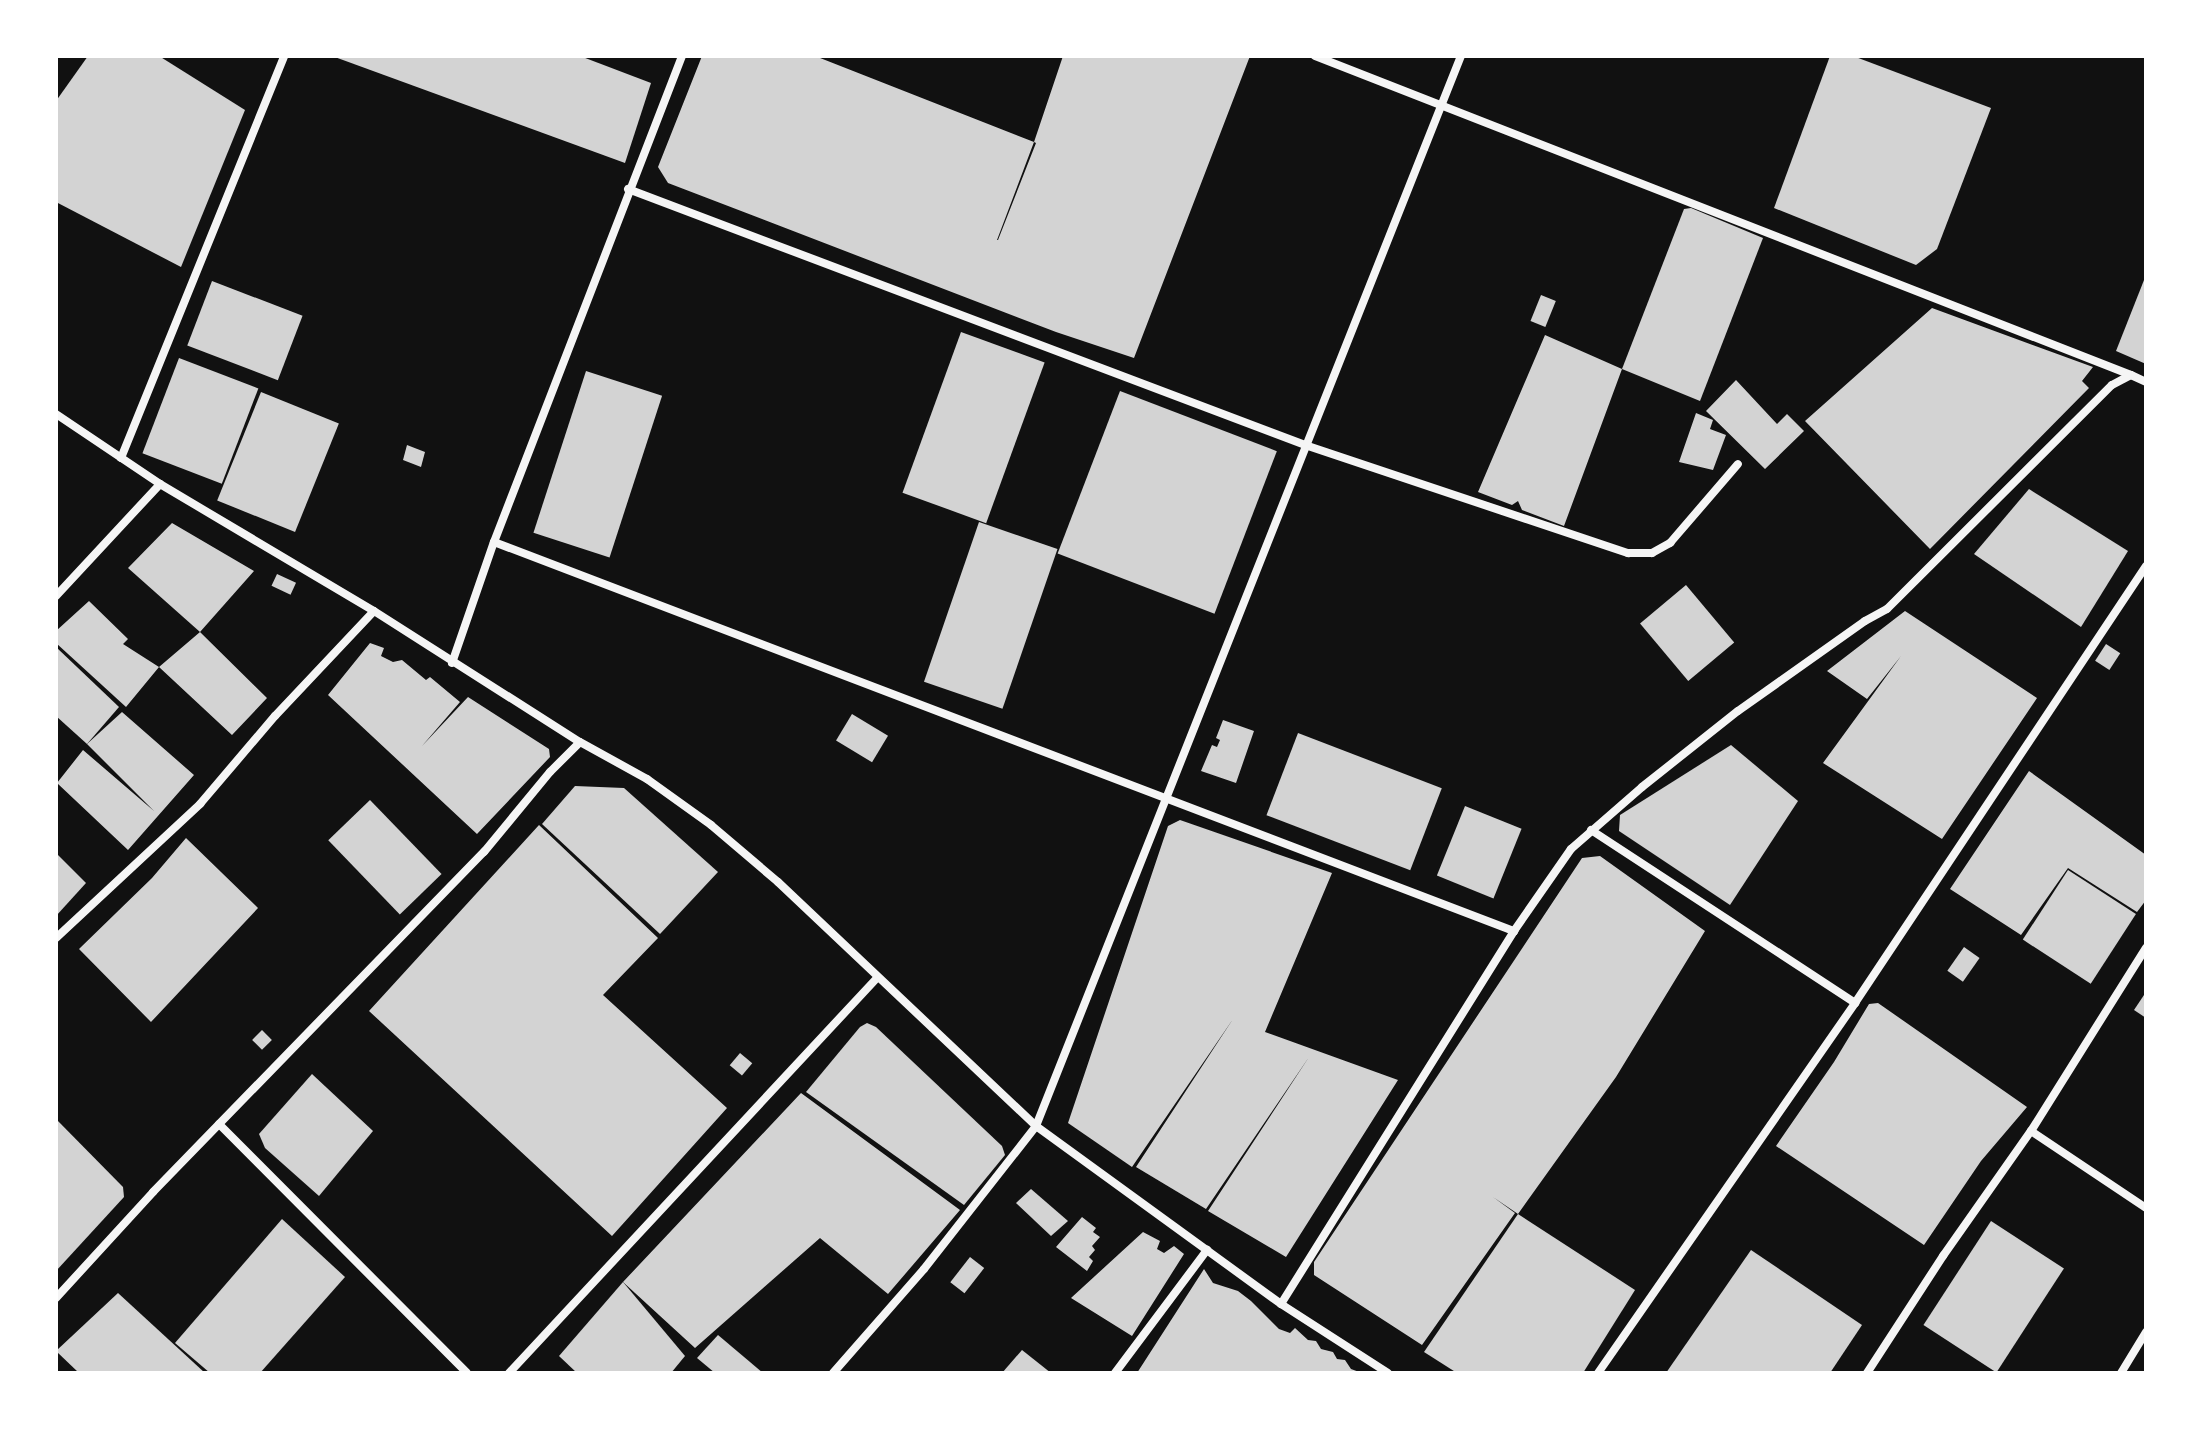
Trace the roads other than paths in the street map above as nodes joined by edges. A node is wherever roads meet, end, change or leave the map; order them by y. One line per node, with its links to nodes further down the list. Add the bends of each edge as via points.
1 (284, 56): 11 (street)
2 (682, 56): 6 (street)
3 (1315, 56): 5 (street)
4 (1461, 56): 5 (street)
5 (1442, 106): 7 (street); 10 (street)
6 (628, 189): 10 (street); 14 (street)
7 (2131, 375): 8 (street); 23 (street, via 2112,385 1887,609 1738,711)
8 (2146, 382)
9 (56, 414): 11 (street)
10 (1305, 445): 12 (street, via 1628,553 1652,553 1670,543); 22 (street)
11 (121, 458): 13 (street)
12 (1738, 464)
13 (160, 484): 18 (street); 19 (street)
14 (494, 542): 20 (street); 22 (street)
15 (2146, 566): 16 (street)
16 (2135, 582): 17 (street); 28 (street)
17 (2146, 589)
18 (56, 596)
19 (374, 611): 20 (street); 25 (street, via 200,804)
20 (452, 663): 21 (street)
21 (580, 742): 27 (street, via 647,779 711,825); 29 (street, via 484,852)
22 (1168, 799): 24 (street); 30 (street)
23 (1591, 830): 24 (street, via 1571,849); 28 (street)
24 (1514, 931): 35 (street)
25 (56, 938)
26 (2146, 948): 31 (street)
27 (877, 978): 30 (street); 38 (street)
28 (1855, 1003): 42 (street)
29 (219, 1124): 34 (street); 37 (street)
30 (1036, 1126): 33 (street); 39 (street, via 924,1269)
31 (2031, 1131): 32 (street); 43 (street)
32 (2146, 1208)
33 (1207, 1250): 35 (street); 40 (street)
34 (56, 1298)
35 (1281, 1304): 41 (street)
36 (2146, 1332): 44 (street)
37 (467, 1373)
38 (509, 1373)
39 (833, 1373)
40 (1115, 1373)
41 (1388, 1373)
42 (1598, 1373)
43 (1867, 1373)
44 (2121, 1373)

